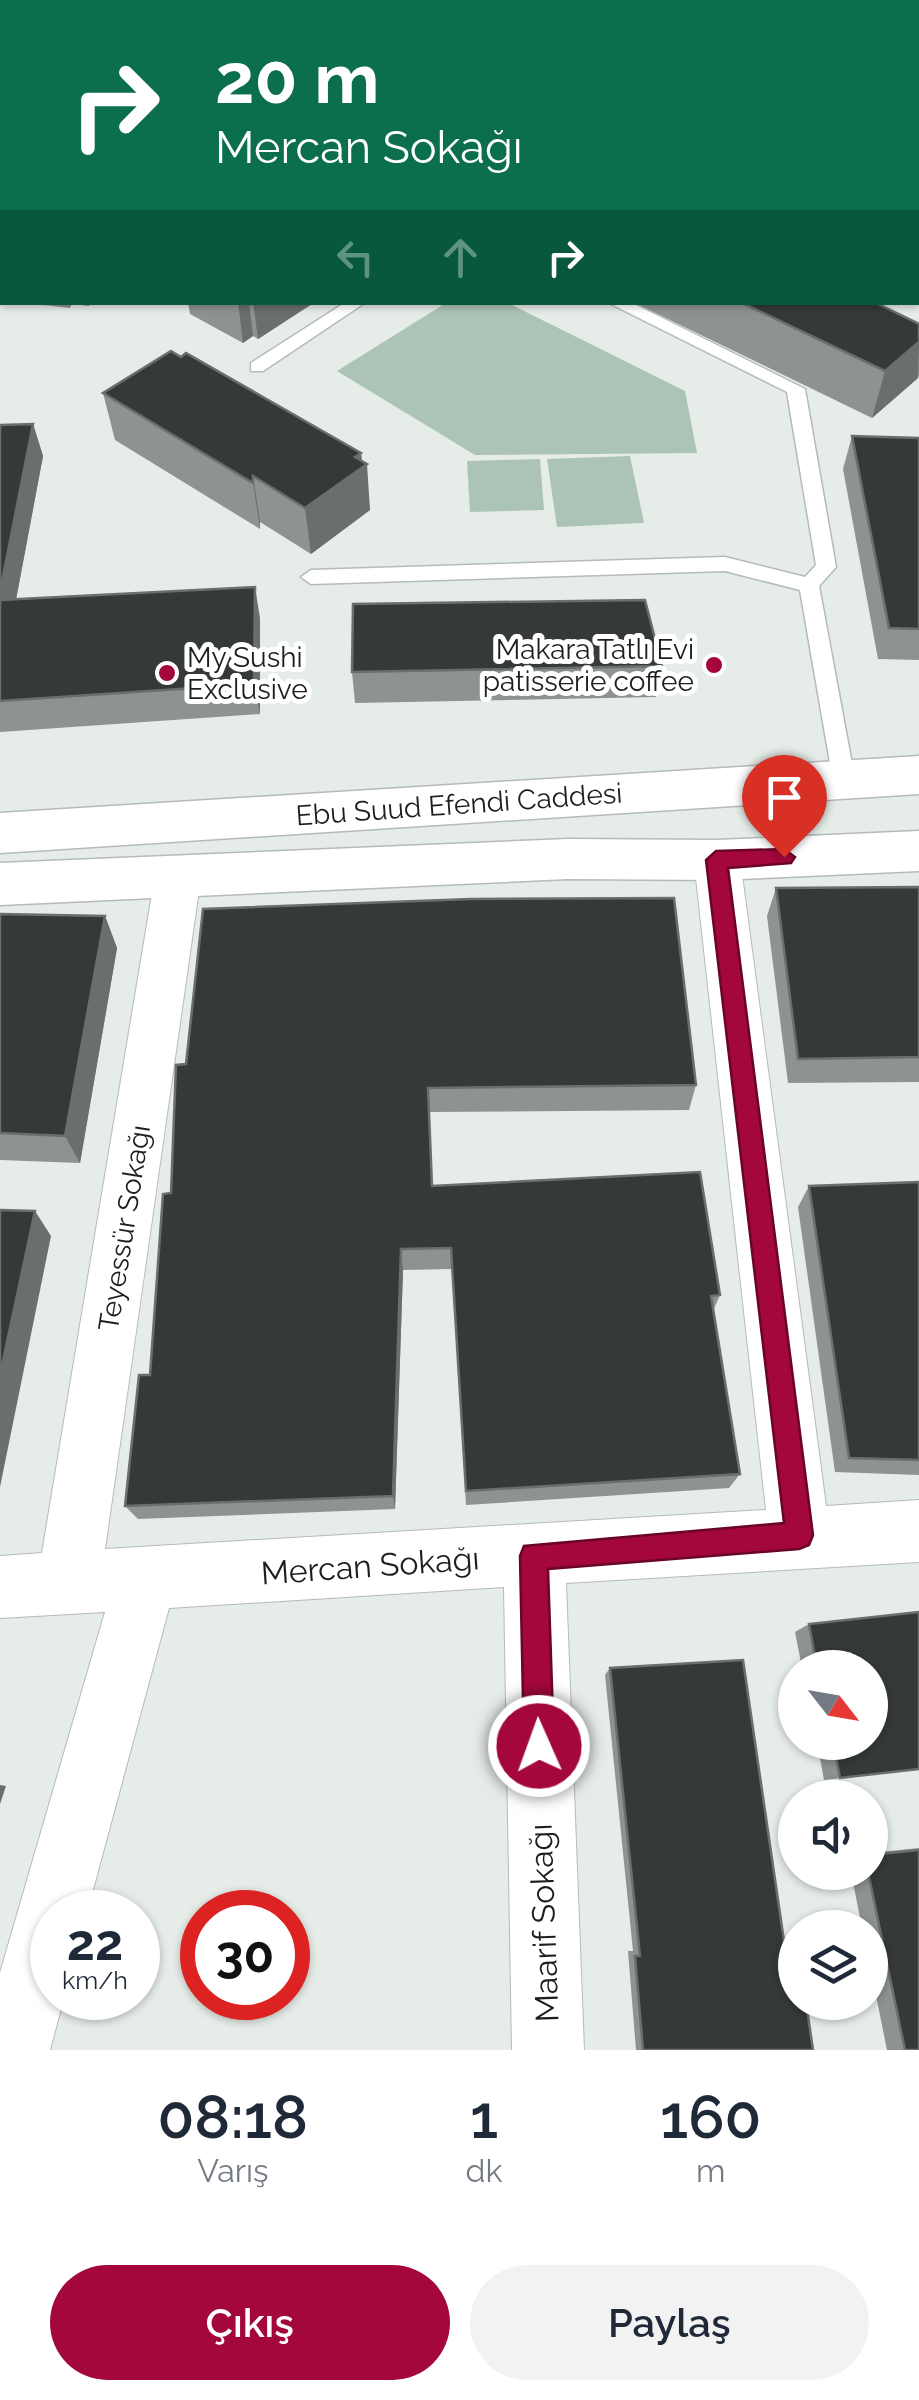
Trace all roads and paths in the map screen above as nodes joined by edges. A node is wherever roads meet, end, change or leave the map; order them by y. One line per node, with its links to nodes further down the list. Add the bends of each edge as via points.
1 (353, 305): 3 (lane)
2 (621, 305): 5 (lane, via 796,388 826,567)
3 (258, 368)
4 (311, 577): 5 (lane, via 725,564)
5 (809, 586): 7 (lane)
6 (919, 775): 7 (street, Ebu Suud Efendi Caddesi)
7 (844, 780): 8 (street, Ebu Suud Efendi Caddesi)
8 (0, 833)
9 (919, 851): 10 (street, Ebu Suud Efendi Caddesi)
10 (716, 860): 11 (street, Ebu Suud Efendi Caddesi, via 568,858); 14 (street)
11 (178, 876): 12 (street, Ebu Suud Efendi Caddesi); 16 (street, Teyessür Sokağı)
12 (0, 884)
13 (919, 1531): 14 (street, Mercan Sokağı)
14 (799, 1535): 15 (street, Mercan Sokağı)
15 (534, 1556): 17 (street, Mercan Sokağı); 20 (street, Maarif Sokağı)
16 (69, 1580): 17 (street, Mercan Sokağı); 18 (street, Mercan Sokağı)
17 (145, 1580): 19 (street)
18 (0, 1587)
19 (14, 2050)
20 (548, 2050)

